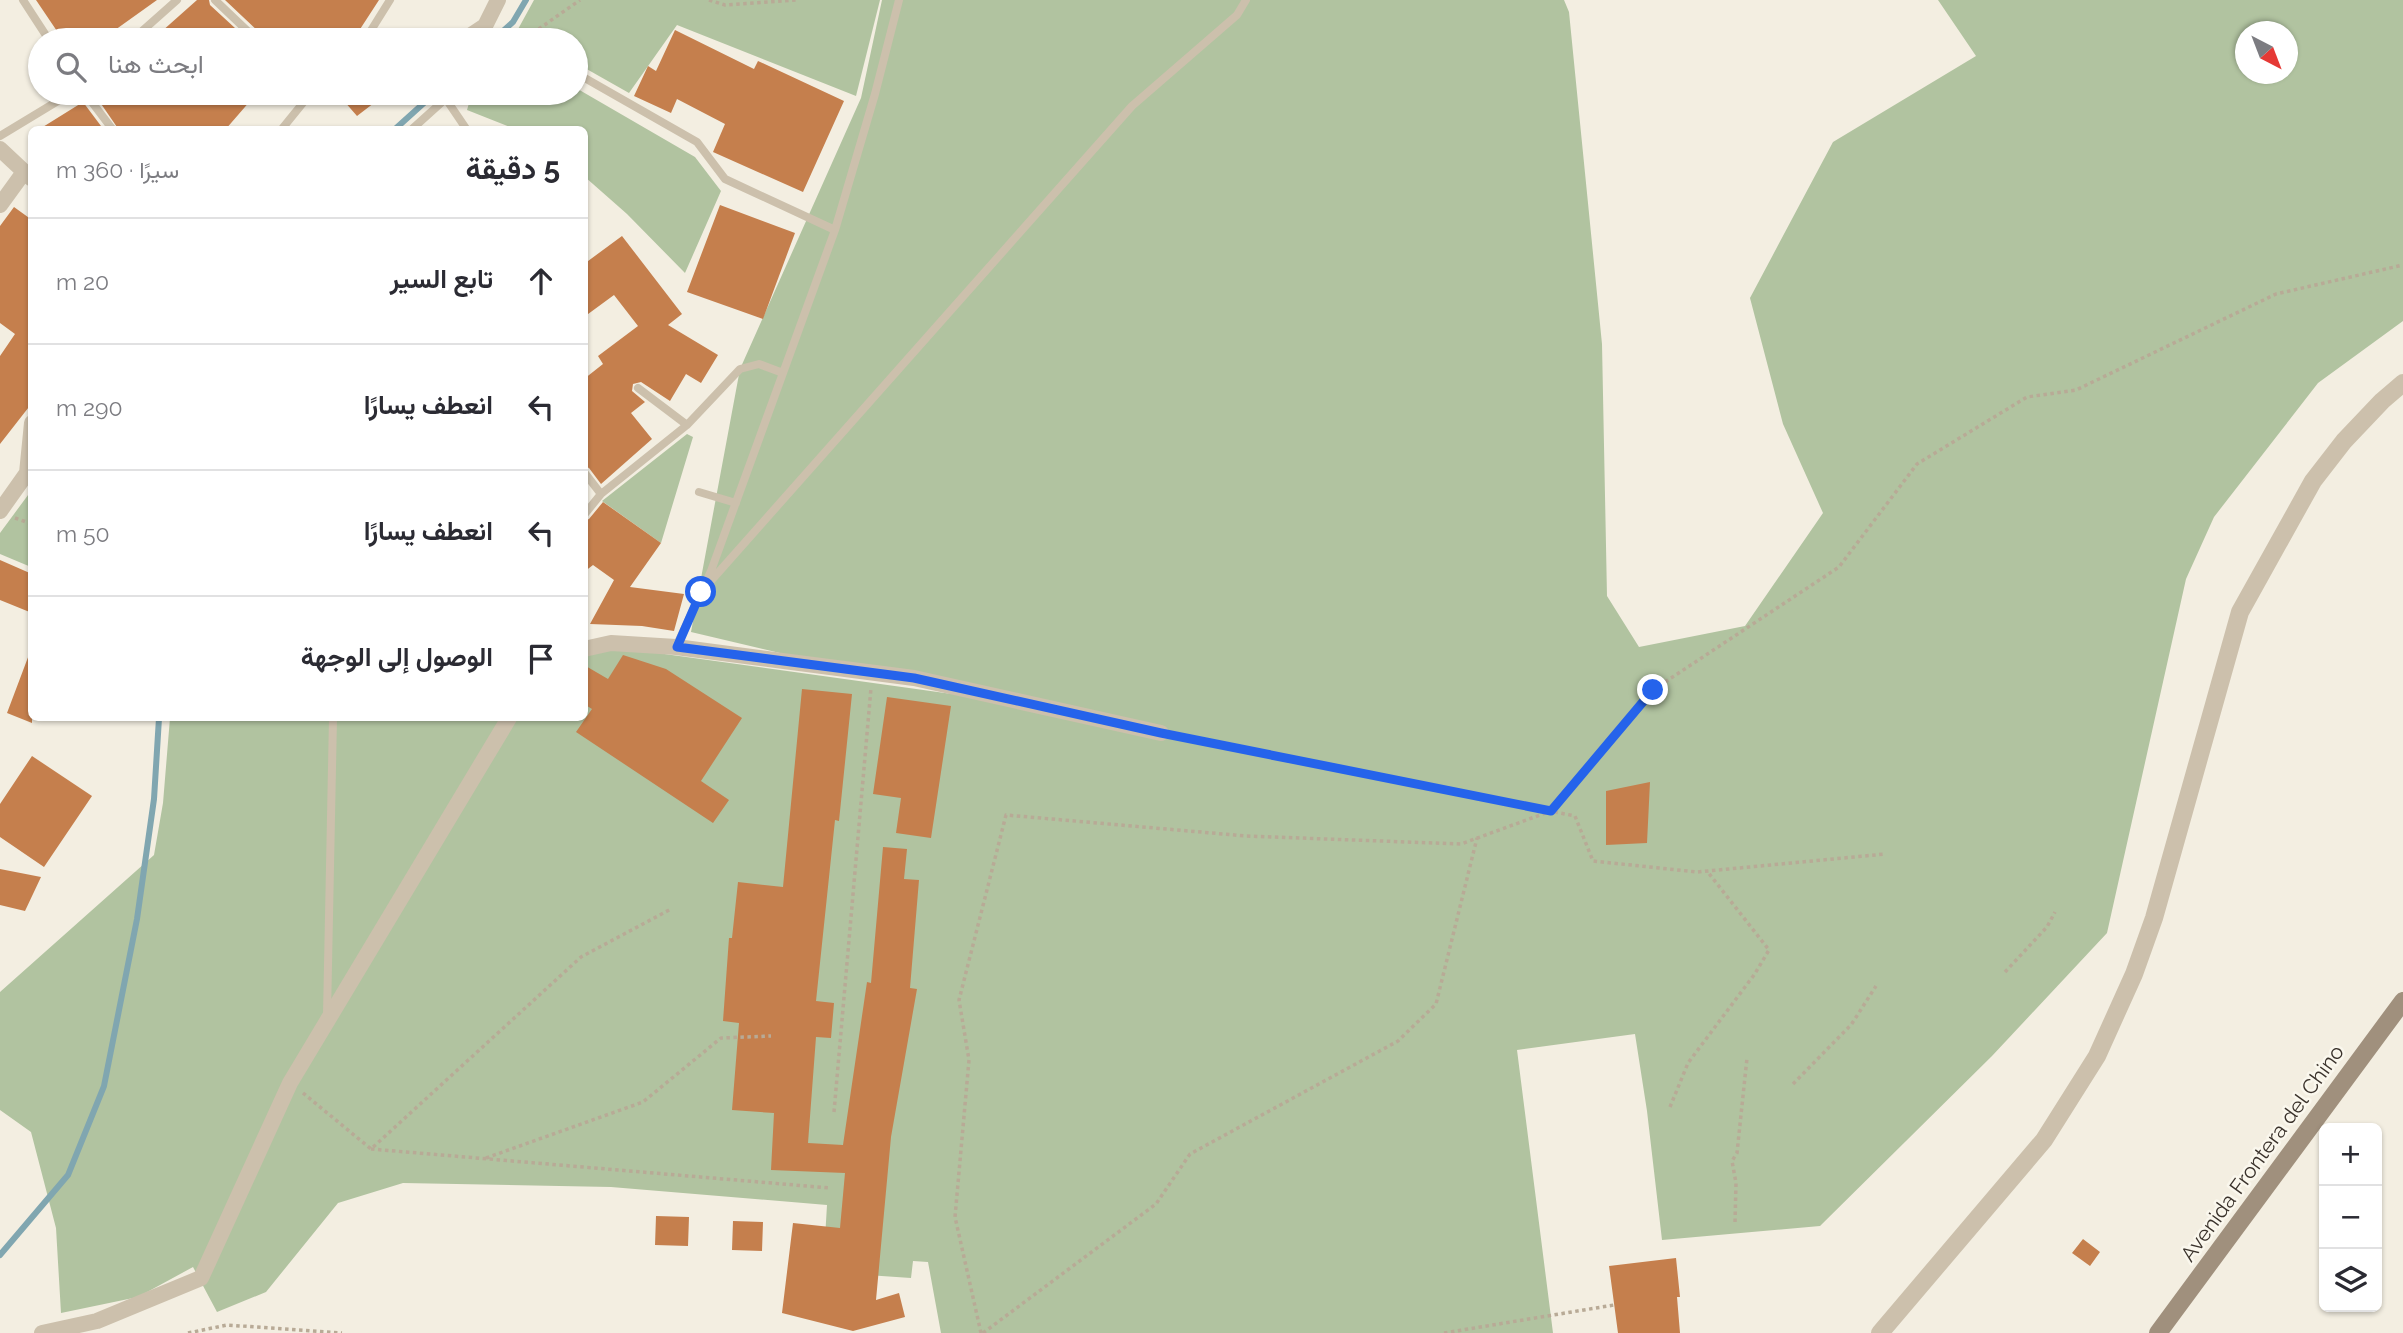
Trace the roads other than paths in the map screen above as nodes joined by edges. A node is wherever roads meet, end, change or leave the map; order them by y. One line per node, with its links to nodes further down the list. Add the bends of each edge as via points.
1 (23, 0): 8 (lane)
2 (177, 0): 9 (lane)
3 (215, 0): 10 (lane)
4 (390, 0): 11 (lane)
5 (498, 0): 12 (street)
6 (899, 0): 27 (lane)
7 (1246, 0): 39 (lane, via 1237,15 1132,106)
8 (41, 28)
9 (146, 28)
10 (244, 28)
11 (372, 28)
12 (482, 28)
13 (588, 80): 27 (lane, via 697,142 725,179)
14 (51, 105): 23 (lane)
15 (94, 105): 19 (lane)
16 (301, 105): 20 (lane)
17 (439, 105): 21 (lane)
18 (454, 105): 22 (lane)
19 (110, 126)
20 (284, 126)
21 (415, 126)
22 (465, 126)
23 (0, 136)
24 (0, 149): 25 (street)
25 (28, 176): 26 (street)
26 (0, 205)
27 (835, 230): 28 (lane)
28 (783, 373): 31 (lane, via 759,364 740,369); 36 (lane)
29 (2403, 383): 48 (street, via 2344,441 2313,481 2240,612 2154,918 2097,1056 2043,1140)
30 (638, 388): 31 (lane)
31 (687, 425): 35 (lane)
32 (28, 463): 38 (street, via 27,473)
33 (588, 477): 35 (lane)
34 (699, 492): 36 (lane)
35 (601, 494): 37 (lane)
36 (736, 503): 39 (lane)
37 (588, 510)
38 (0, 511)
39 (701, 592): 40 (lane)
40 (677, 647): 41 (street, via 611,643); 44 (street, via 914,678)
41 (588, 648)
42 (332, 721): 46 (lane)
43 (507, 721): 46 (street)
44 (1161, 733)
45 (2403, 1001): 49 (main road, Avenida Frontera del Chino)
46 (327, 1022): 47 (street, via 290,1083 201,1279 97,1321)
47 (42, 1333)
48 (1880, 1333)
49 (2158, 1333)

